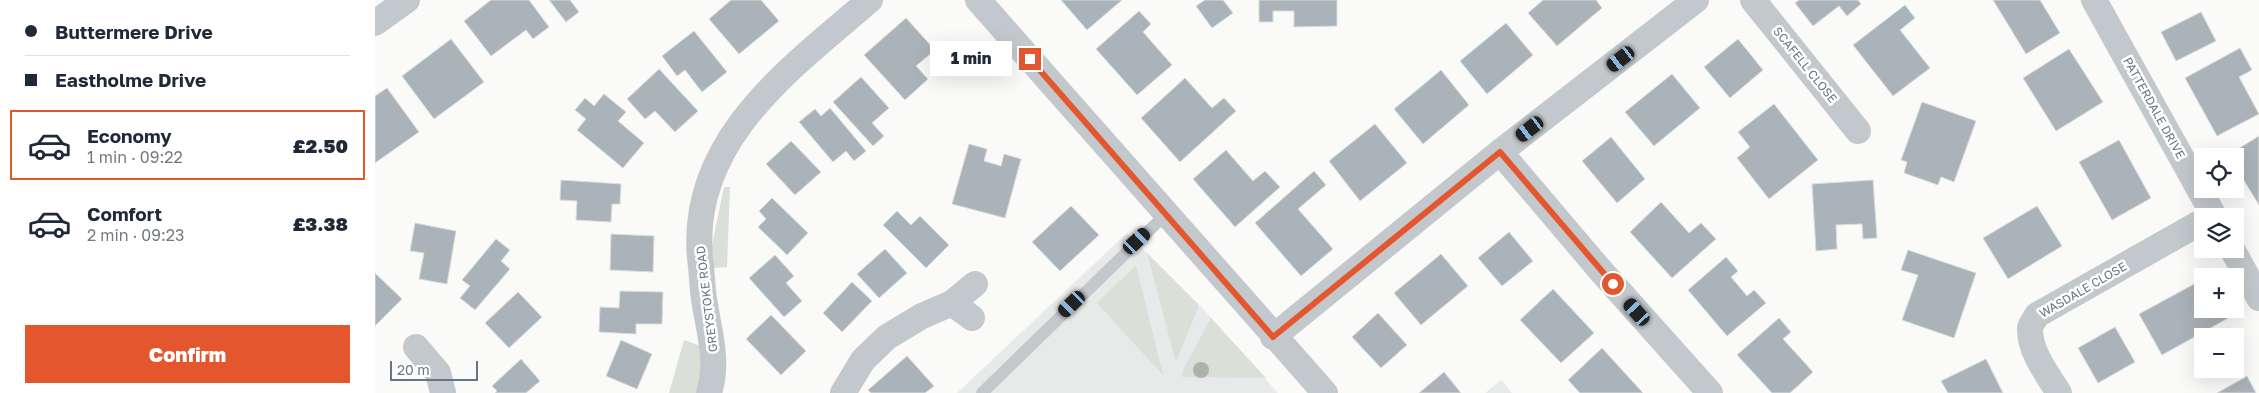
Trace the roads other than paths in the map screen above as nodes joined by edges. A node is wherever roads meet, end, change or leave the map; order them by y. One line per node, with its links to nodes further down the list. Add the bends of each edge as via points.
1 (407, 0): 7 (street)
2 (870, 0): 19 (street, GREYSTOKE ROAD, via 762,96 733,132 714,168 704,202 699,244 704,300 713,342 713,378)
3 (978, 0): 11 (street)
4 (1696, 0): 9 (street)
5 (1753, 0): 8 (street, SCAFELL CLOSE)
6 (2094, 0): 10 (street, PATTERDALE DRIVE)
7 (375, 23)
8 (1858, 131)
9 (1500, 152): 16 (street); 23 (street)
10 (2205, 208)
11 (1166, 214): 16 (street); 21 (lane)
12 (2194, 226): 24 (street, WASDALE CLOSE, via 2037,315 2030,327 2032,341)
13 (2237, 258): 15 (street)
14 (975, 284): 20 (street, via 962,311 922,316 887,337 863,360)
15 (2259, 298)
16 (1273, 337): 22 (street)
17 (416, 347): 18 (street)
18 (446, 377)
19 (709, 393)
20 (843, 393)
21 (982, 393)
22 (1325, 393)
23 (1709, 393)
24 (2059, 393)

